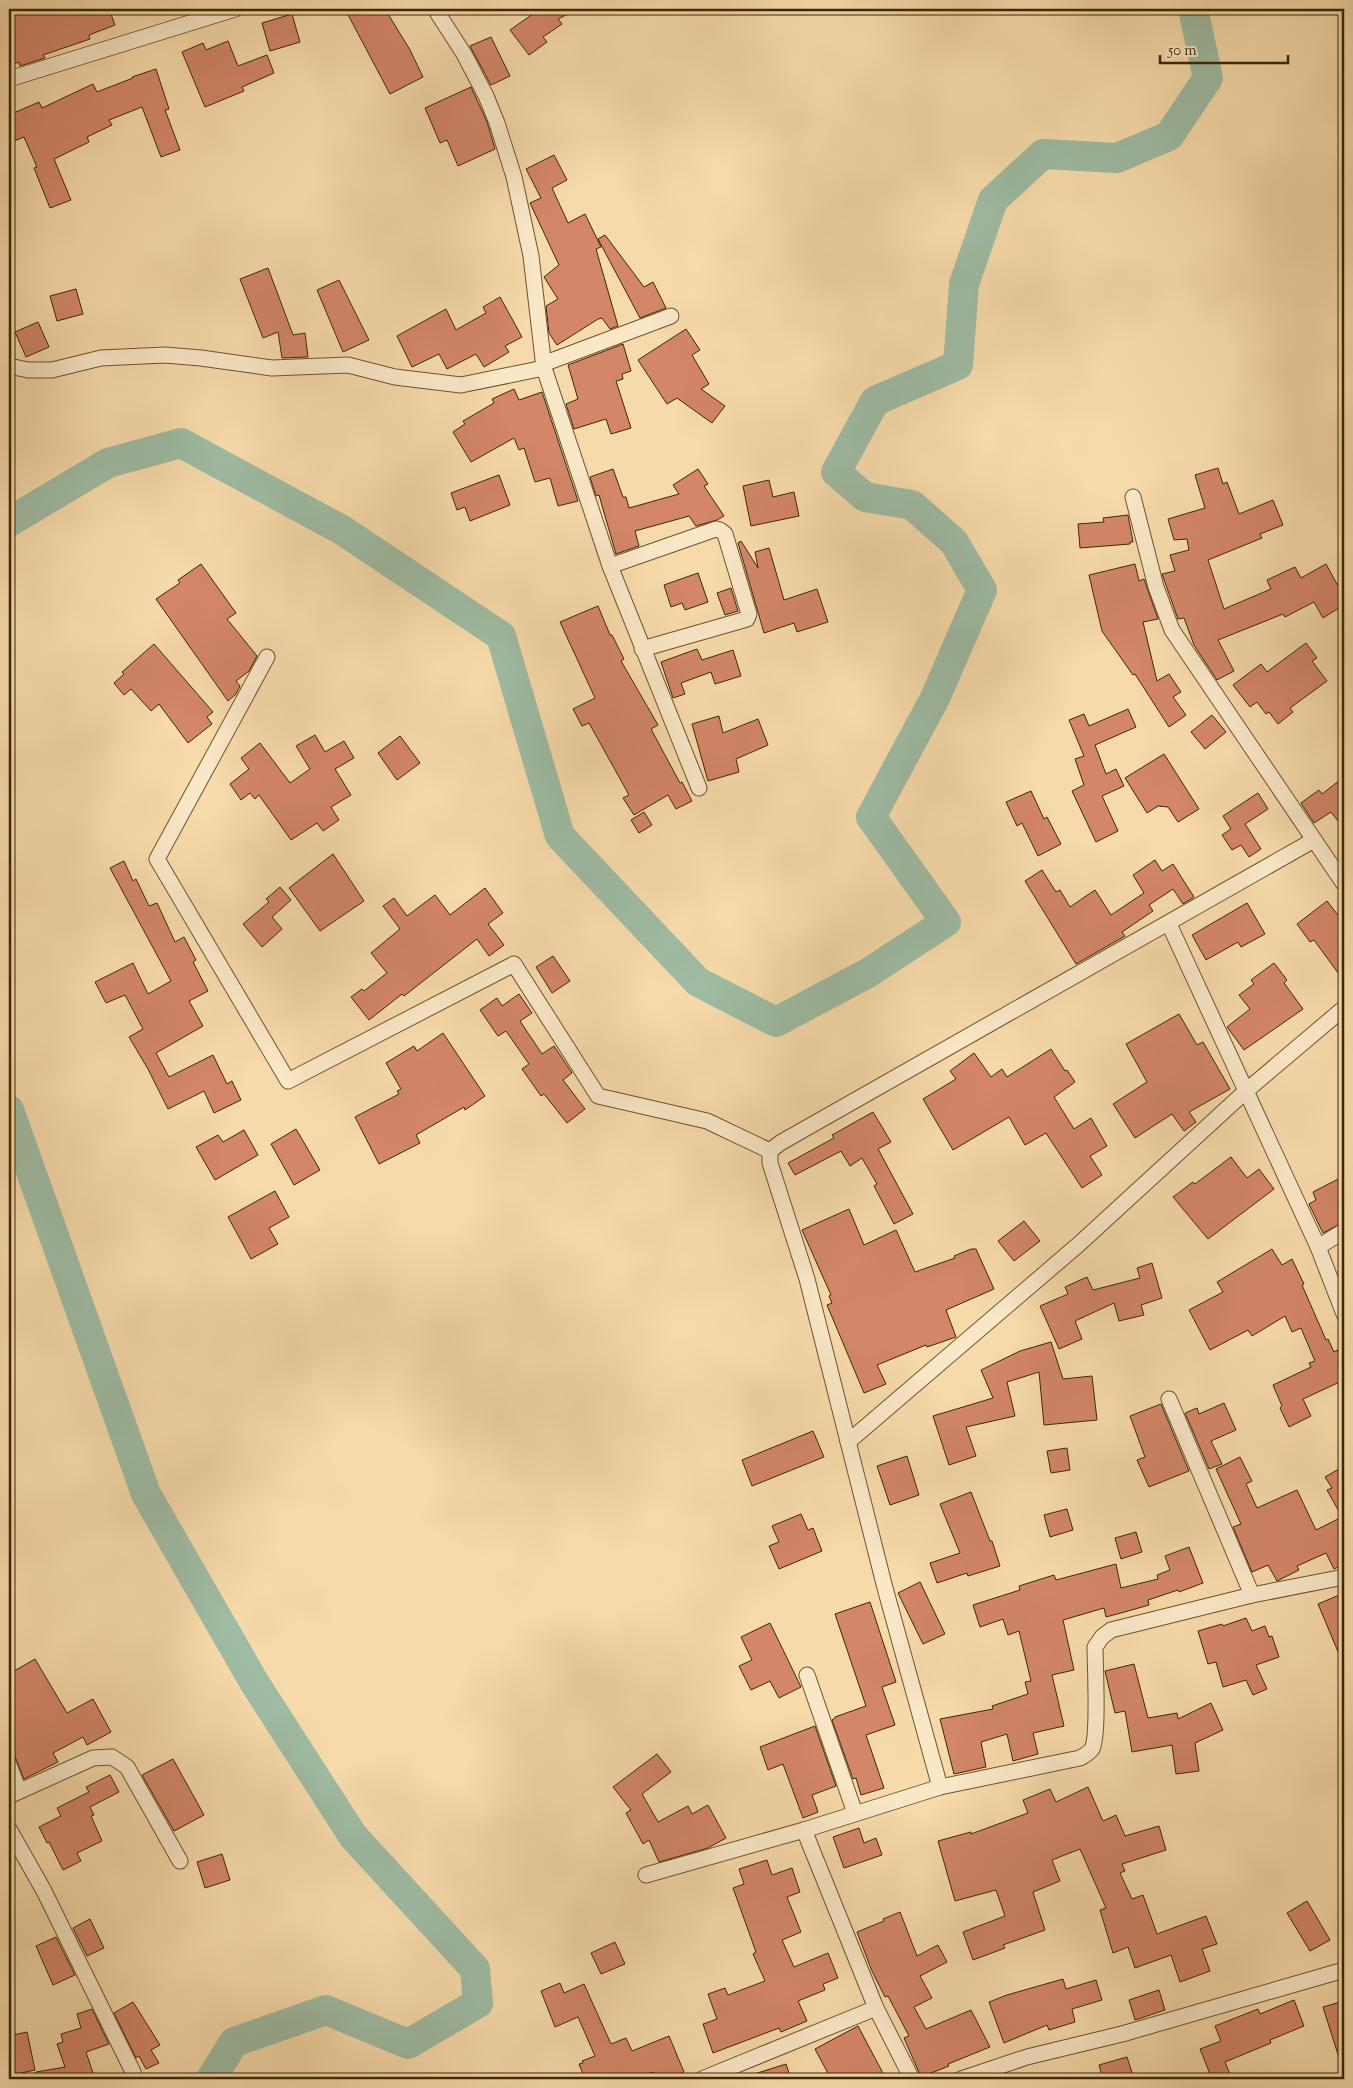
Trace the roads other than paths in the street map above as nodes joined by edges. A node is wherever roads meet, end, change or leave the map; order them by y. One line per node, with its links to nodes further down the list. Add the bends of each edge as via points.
1 (235, 9): 3 (street)
2 (435, 9): 6 (street, via 486,96 514,177 531,256)
3 (9, 79)
4 (671, 316): 6 (street)
5 (9, 366): 6 (street, via 52,370 101,358 165,356 272,368 348,365 395,377 461,385)
6 (544, 366): 8 (street)
7 (1133, 497): 12 (street, via 1156,587 1172,630)
8 (610, 566): 9 (street); 9 (street, via 716,529 724,534 749,614 747,619)
9 (642, 649): 11 (street)
10 (268, 657): 17 (street, via 157,859 288,1081 514,964 598,1096 707,1121)
11 (699, 788)
12 (1314, 840): 13 (street); 14 (street)
13 (1344, 884)
14 (1169, 924): 16 (street); 17 (street, via 780,1143)
15 (1344, 1008): 16 (street)
16 (1246, 1091): 19 (street); 22 (street, via 1078,1245)
17 (770, 1152): 22 (street, via 770,1163 807,1280)
18 (1344, 1231): 19 (street)
19 (1318, 1247): 20 (street)
20 (1344, 1314)
21 (1168, 1399): 24 (street)
22 (848, 1442): 27 (street)
23 (1344, 1577): 24 (street)
24 (1252, 1595): 27 (street, via 1111,1630 1102,1637 1095,1646 1096,1718 1093,1747 1088,1754)
25 (807, 1675): 29 (street)
26 (9, 1765): 28 (street)
27 (940, 1787): 29 (street)
28 (14, 1793): 32 (street, via 93,1758 112,1757 127,1767)
29 (855, 1813): 31 (street)
30 (9, 1828): 36 (street, via 44,1891 134,2072)
31 (804, 1830): 33 (street); 35 (street)
32 (180, 1861)
33 (646, 1875)
34 (1344, 1970): 39 (street, via 1122,2034 1027,2057)
35 (876, 2008): 37 (street); 38 (street)
36 (134, 2079)
37 (702, 2079)
38 (912, 2079)
39 (961, 2079)

